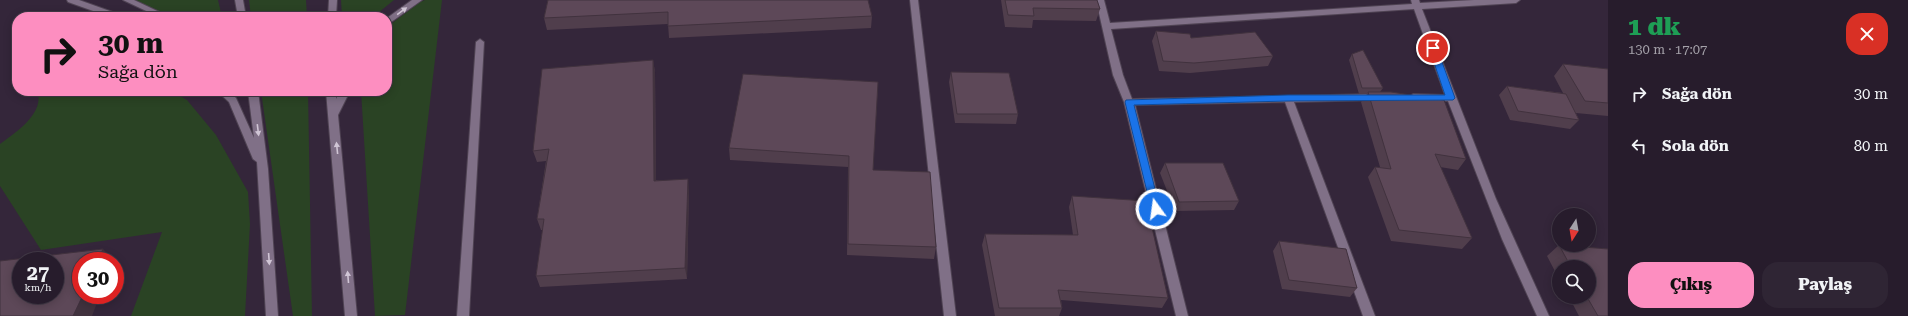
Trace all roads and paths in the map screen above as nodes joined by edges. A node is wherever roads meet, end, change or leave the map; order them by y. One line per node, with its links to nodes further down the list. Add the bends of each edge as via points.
1 (71, 0): 10 (street)
2 (127, 0): 11 (street)
3 (239, 0): 12 (street)
4 (333, 0): 13 (street)
5 (418, 0): 14 (street, one-way to 5)
6 (914, 0): 31 (street)
7 (1100, 0): 15 (street)
8 (1516, 0): 9 (street)
9 (1415, 3): 15 (street); 24 (street)
10 (104, 12)
11 (155, 12)
12 (241, 12)
13 (332, 12)
14 (392, 18)
15 (1107, 26): 25 (street, via 1118,75)
16 (480, 42): 30 (street)
17 (232, 96): 27 (street)
18 (254, 96): 27 (street, one-way to 27)
19 (332, 96): 26 (street)
20 (342, 96): 26 (street)
21 (1388, 97): 23 (street)
22 (1403, 97): 24 (street)
23 (1288, 98): 25 (street); 33 (street)
24 (1450, 98): 34 (street, via 1517,264)
25 (1129, 102): 32 (street)
26 (334, 113): 29 (street, one-way to 26)
27 (263, 169): 28 (street, one-way to 28)
28 (272, 316)
29 (351, 316)
30 (463, 316)
31 (950, 316)
32 (1182, 316)
33 (1369, 316)
34 (1543, 316)

